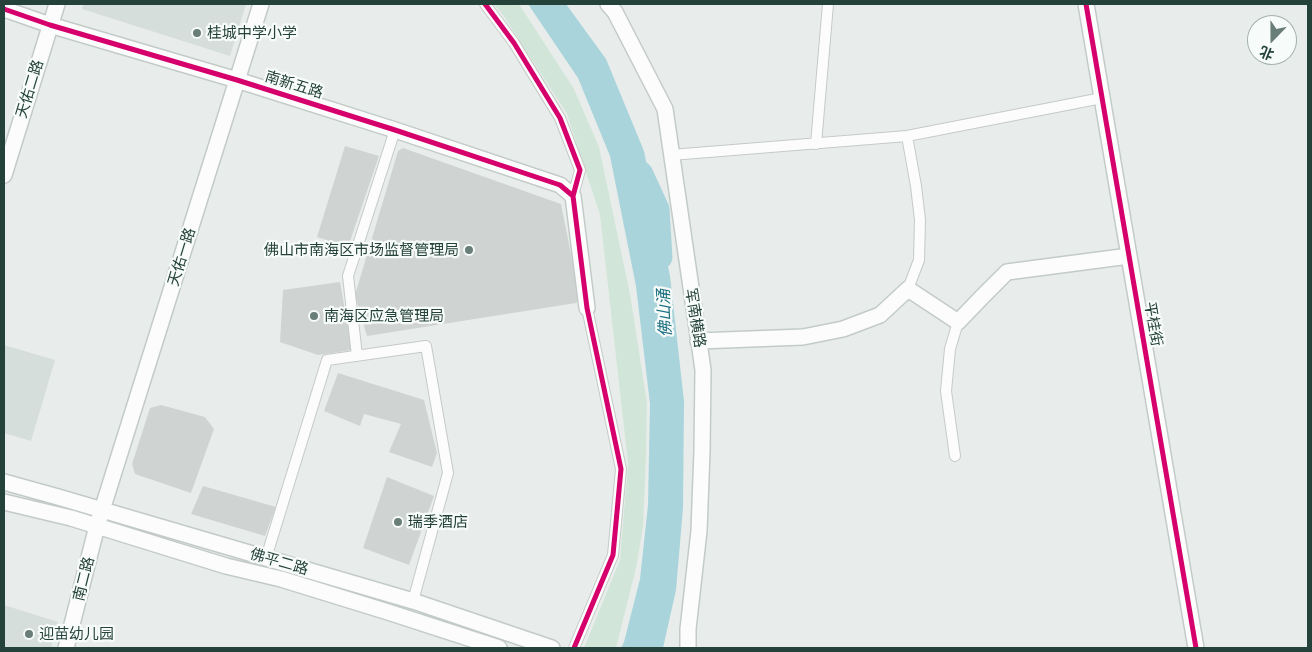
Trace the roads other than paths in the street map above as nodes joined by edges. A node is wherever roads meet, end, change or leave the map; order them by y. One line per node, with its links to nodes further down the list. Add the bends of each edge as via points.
1 (57, 4): 8 (street, 天佑二路)
2 (261, 4): 9 (street, 天佑一路)
3 (485, 4): 16 (street, via 514,43 560,118 580,170)
4 (608, 4): 14 (street, 军南横路, via 665,109)
5 (828, 4): 13 (street)
6 (1086, 4): 10 (street, 平桂街)
7 (4, 10): 8 (street, 南新五路)
8 (50, 25): 9 (street, 南新五路); 15 (street, 天佑二路)
9 (237, 80): 11 (street, 南新五路); 26 (street, 天佑一路)
10 (1102, 98): 12 (street); 17 (street, 平桂街)
11 (395, 130): 16 (street, 南新五路, via 560,185); 22 (street, via 348,276)
12 (907, 136): 13 (street); 18 (street, via 920,220 919,260)
13 (816, 144): 14 (street)
14 (671, 155): 21 (street, 军南横路)
15 (4, 175)
16 (573, 196): 19 (street)
17 (1129, 256): 20 (street, via 1007,272); 35 (street, 平桂街)
18 (908, 289): 20 (street); 21 (street, via 880,315 843,329 803,337)
19 (587, 308): 33 (street, via 621,469 613,555)
20 (958, 322): 23 (street, via 950,349 946,391)
21 (698, 341): 34 (street, 军南横路, via 703,370 702,460)
22 (357, 356): 28 (street, via 327,360); 29 (street, via 426,346 448,473)
23 (955, 456)
24 (4, 482): 26 (street, 佛平二路)
25 (4, 502): 27 (street, 佛平二路)
26 (103, 510): 27 (street, 南二路); 28 (street, 佛平二路)
27 (97, 526): 30 (street, 南二路); 31 (street, 佛平二路, via 226,566 281,579)
28 (266, 558): 29 (street, 佛平二路)
29 (413, 602): 32 (street, 佛平二路)
30 (66, 648)
31 (499, 648)
32 (552, 648)
33 (574, 648)
34 (688, 648)
35 (1196, 648)

